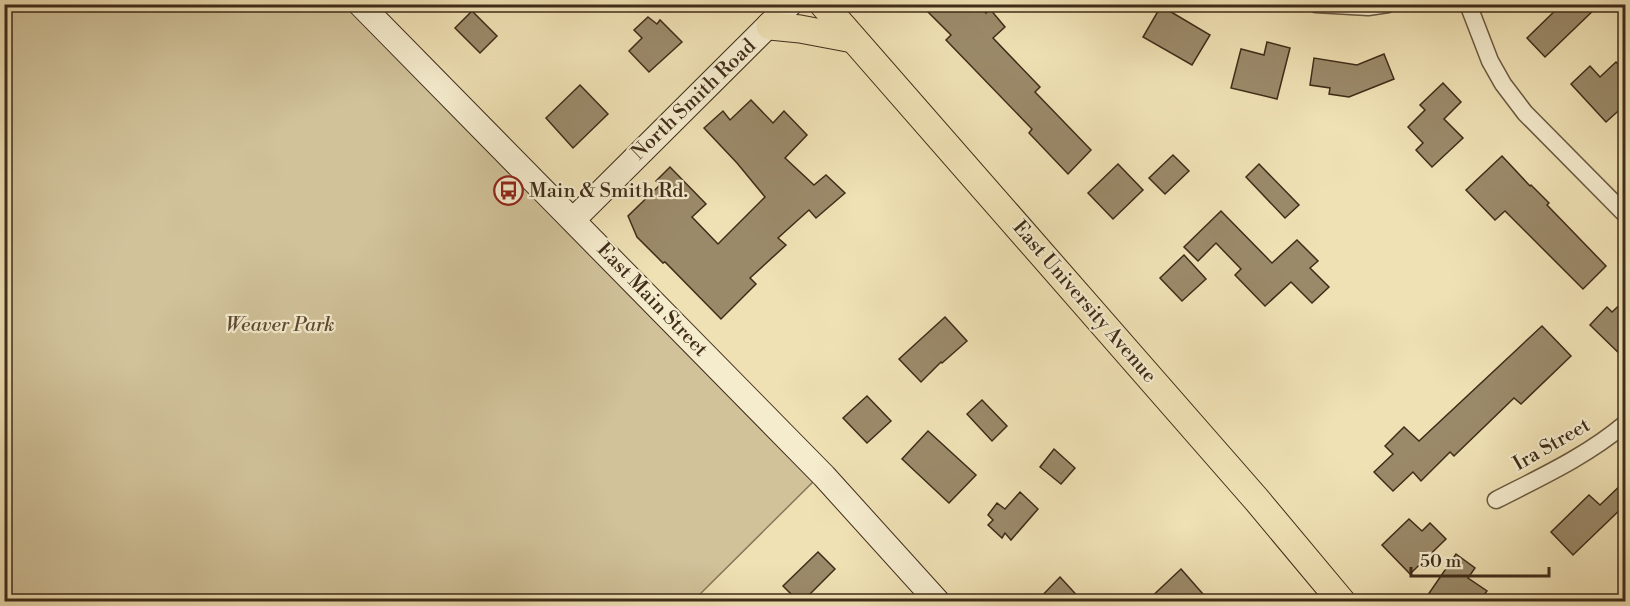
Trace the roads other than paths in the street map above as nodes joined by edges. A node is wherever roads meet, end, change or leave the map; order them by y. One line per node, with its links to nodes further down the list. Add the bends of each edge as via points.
1 (360, 4): 10 (main road, East Main Street)
2 (790, 4): 7 (main road, North Smith Road)
3 (824, 4): 8 (main road, East University Avenue)
4 (1316, 4): 5 (street)
5 (1388, 4)
6 (1468, 4): 9 (street, via 1490,61 1510,94)
7 (770, 26): 8 (main road); 10 (main road, North Smith Road)
8 (853, 39): 14 (main road, East University Avenue)
9 (1626, 215)
10 (573, 220): 13 (main road, East Main Street, via 824,476)
11 (1626, 423): 12 (street, Ira Street, via 1568,464)
12 (1496, 500)
13 (938, 602)
14 (1342, 602)

